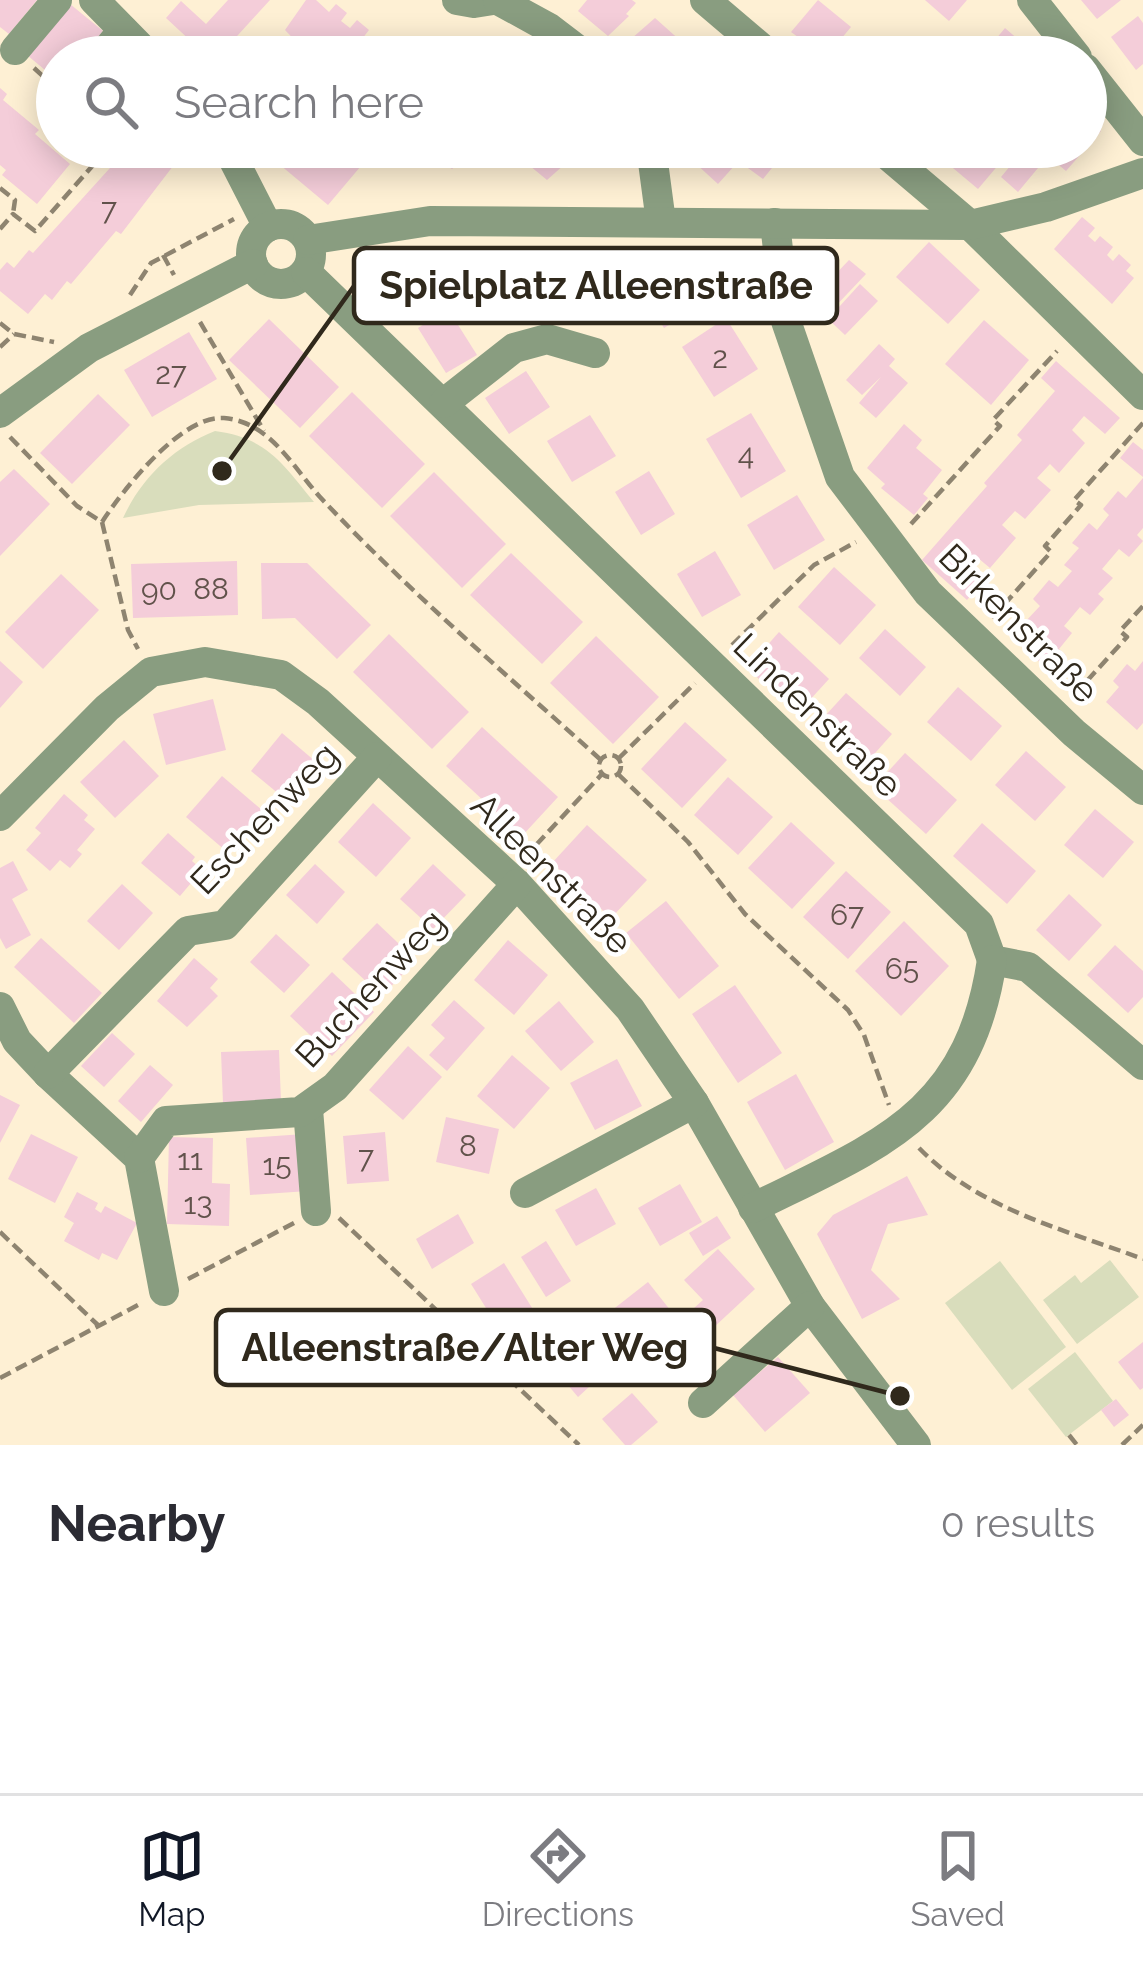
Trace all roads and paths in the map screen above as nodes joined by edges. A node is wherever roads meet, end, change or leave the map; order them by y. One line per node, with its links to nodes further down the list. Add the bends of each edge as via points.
1 (57, 0): 13 (street)
2 (94, 0): 7 (street)
3 (457, 0): 4 (street)
4 (495, 0): 10 (street)
5 (705, 0): 11 (street)
6 (1032, 0): 12 (street)
7 (123, 30): 8 (street); 9 (street)
8 (118, 36)
9 (129, 36)
10 (559, 36)
11 (747, 36)
12 (1060, 36)
13 (15, 50)
14 (1107, 96): 15 (street)
15 (1143, 141)
16 (90, 168): 22 (path, via 35,230)
17 (238, 168): 23 (street)
18 (655, 168): 24 (street)
19 (903, 168): 26 (street)
20 (1143, 173): 26 (street)
21 (0, 188): 22 (path, via 15,200)
22 (13, 214): 27 (path)
23 (263, 217): 28 (street); 29 (street); 34 (path, via 151,262)
24 (661, 222): 25 (street); 28 (street, via 430,221)
25 (775, 224): 26 (street); 56 (street, Birkenstraße, via 787,321 840,477 928,593)
26 (970, 225): 38 (street)
27 (0, 229)
28 (308, 240): 30 (street)
29 (253, 264): 30 (street, via 272,283); 31 (street)
30 (306, 272): 39 (street, Lindenstraße)
31 (186, 298): 34 (street); 42 (path)
32 (0, 322): 33 (path)
33 (14, 334): 34 (path); 35 (path)
34 (99, 343): 41 (street)
35 (0, 346)
36 (595, 353): 39 (street, via 547,339 514,348)
37 (1050, 358): 44 (path)
38 (1143, 395)
39 (444, 403): 48 (street, Lindenstraße)
40 (1143, 423): 47 (path, via 1074,500 1081,505 1045,546 1052,552)
41 (5, 426): 43 (path, via 77,506)
42 (264, 430): 43 (path, via 221,418 197,427 124,488); 53 (path, via 421,598)
43 (102, 522): 49 (path, via 128,630)
44 (912, 523)
45 (840, 551): 48 (path, via 782,592)
46 (1143, 606): 50 (path, via 1120,631 1127,637)
47 (988, 623)
48 (711, 667): 52 (path); 59 (street, Lindenstraße, via 979,924)
49 (151, 672): 51 (street, Alleenstraße, via 205,662 281,675); 57 (street)
50 (1070, 700)
51 (377, 757): 58 (street, Alleenstraße); 62 (street, Eschenweg, via 225,925 188,931)
52 (618, 759): 53 (path); 55 (path)
53 (601, 760): 54 (path)
54 (602, 774): 55 (path); 58 (path)
55 (618, 774): 65 (path, via 688,842 745,914 848,1010)
56 (1143, 790)
57 (0, 816)
58 (512, 880): 63 (street, Alleenstraße, via 630,1010); 64 (street, Buchenweg, via 335,1087)
59 (992, 960): 61 (street, via 1028,967); 65 (street, via 986,1000 954,1076)
60 (0, 1007): 62 (street)
61 (1143, 1065)
62 (48, 1074): 66 (street)
63 (694, 1103): 67 (street); 68 (street, Alleenstraße)
64 (308, 1108): 66 (street, Buchenweg, via 166,1120); 69 (street)
65 (902, 1129): 68 (street); 71 (path, via 951,1178)
66 (140, 1158): 72 (street)
67 (525, 1193)
68 (754, 1208): 73 (street, Alleenstraße)
69 (316, 1211): 72 (path); 79 (path, via 326,1206)
70 (0, 1232): 74 (path)
71 (1143, 1259)
72 (164, 1292): 74 (path)
73 (810, 1306): 76 (street); 80 (street, Alleenstraße)
74 (99, 1326): 75 (path)
75 (0, 1378)
76 (703, 1403)
77 (1143, 1425): 82 (path)
78 (1069, 1435): 81 (path)
79 (579, 1445)
80 (916, 1445)
81 (1077, 1445)
82 (1122, 1445)

